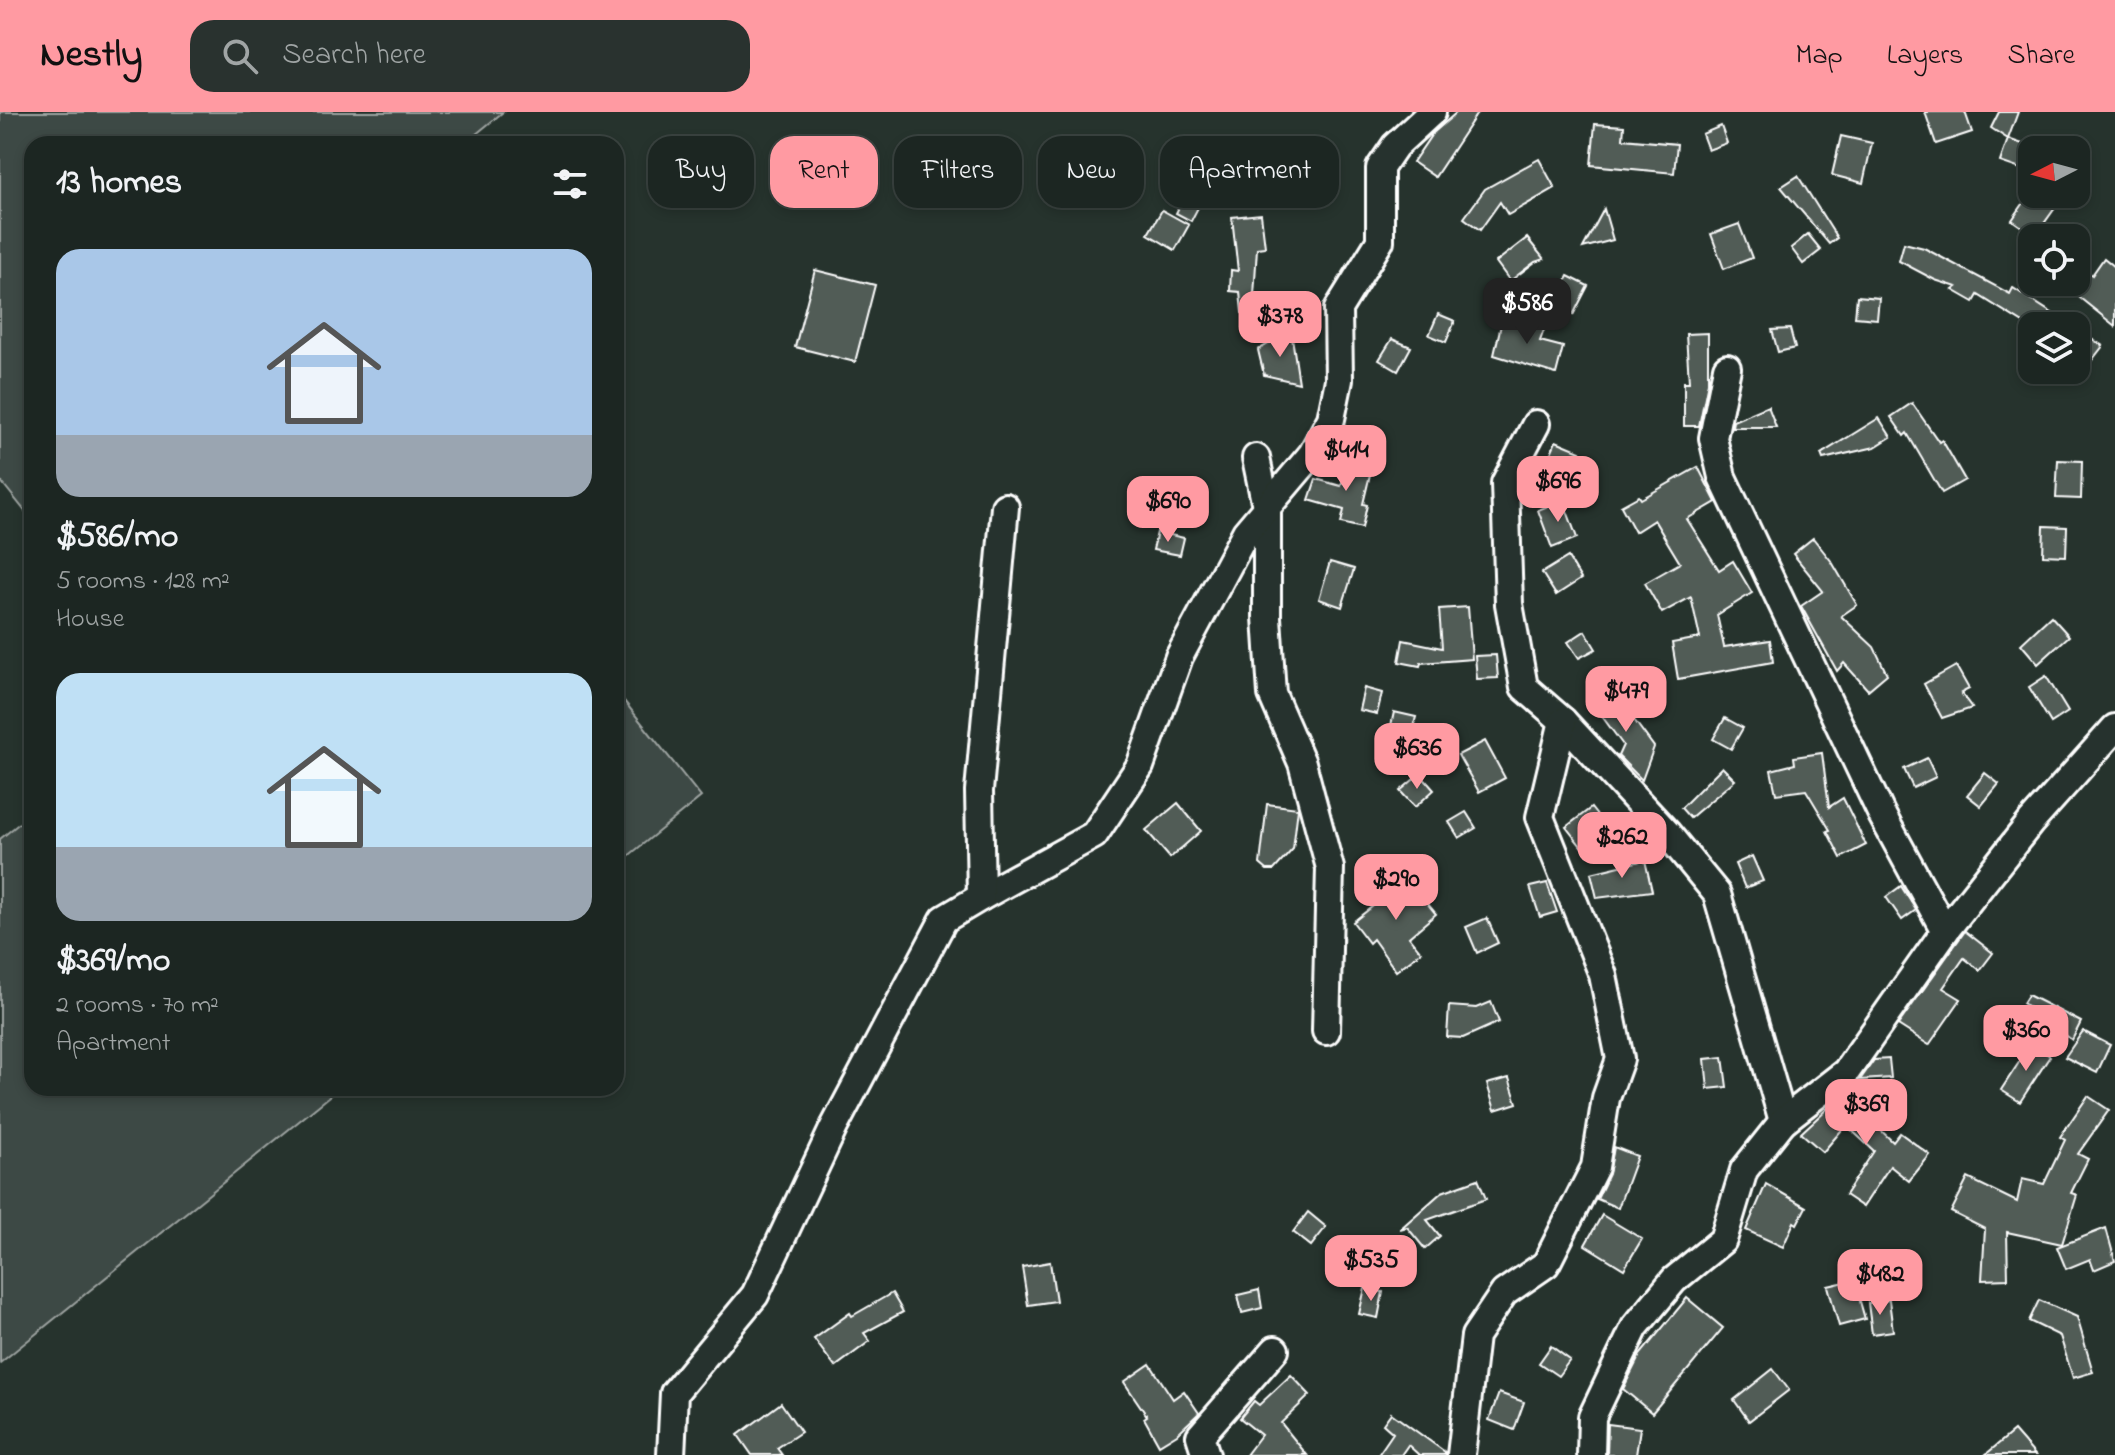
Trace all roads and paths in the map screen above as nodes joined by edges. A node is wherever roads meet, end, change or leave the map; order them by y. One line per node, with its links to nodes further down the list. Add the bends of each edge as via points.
1 (1432, 112): 6 (street, via 1380,168 1380,241 1338,309 1339,380 1331,419 1312,454)
2 (1727, 368): 10 (street, via 1713,438 1722,477 1882,815)
3 (1536, 424): 7 (street, via 1505,483 1509,604 1524,687)
4 (1256, 458): 6 (street)
5 (1005, 507): 9 (street, via 979,791)
6 (1267, 511): 9 (street, via 1246,532 1179,657 1140,766 1094,835); 11 (street, via 1272,694 1302,763 1330,868)
7 (1563, 721): 12 (street, via 1717,894); 16 (street, via 1540,817 1603,975 1620,1059 1606,1098 1595,1167 1546,1264 1504,1293 1475,1336)
8 (2115, 728): 10 (street, via 2031,822)
9 (981, 897): 14 (street, via 944,919 834,1127 755,1295 674,1393)
10 (1945, 931): 12 (street, via 1846,1072)
11 (1326, 1031)
12 (1783, 1121): 17 (street, via 1744,1170 1723,1240 1674,1280 1635,1327 1592,1417)
13 (1275, 1350): 15 (street, via 1200,1436)
14 (671, 1455)
15 (1206, 1455)
16 (1461, 1455)
17 (1591, 1455)

